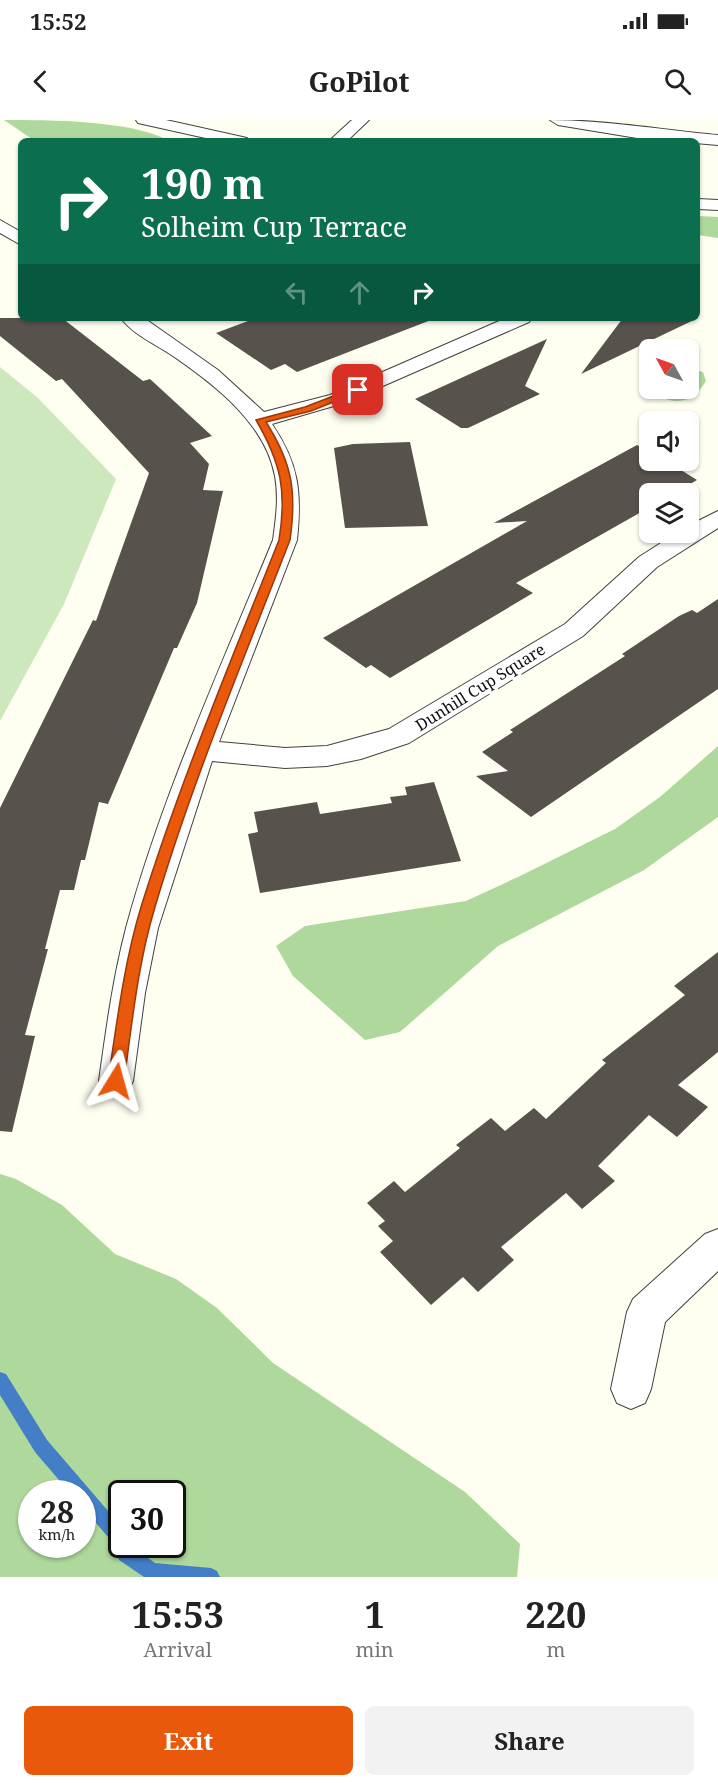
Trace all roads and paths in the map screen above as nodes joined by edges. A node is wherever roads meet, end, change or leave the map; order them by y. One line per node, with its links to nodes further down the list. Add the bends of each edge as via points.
1 (144, 120): 4 (street)
2 (361, 120): 5 (street)
3 (558, 120): 6 (street)
4 (228, 138)
5 (340, 138)
6 (695, 138)
7 (700, 138): 8 (street)
8 (718, 140)
9 (700, 204): 10 (street)
10 (718, 206)
11 (0, 225): 12 (street)
12 (18, 238)
13 (135, 321): 15 (street, via 230,389)
14 (515, 321): 15 (street, via 337,399)
15 (261, 420): 17 (street, via 277,447 286,476 289,507 285,540)
16 (718, 518): 17 (street, Dunhill Cup Square, via 648,562 574,630 399,736 327,756 285,758)
17 (203, 750): 18 (street, via 148,907 130,982)
18 (116, 1081)
19 (718, 1246): 20 (street, via 647,1312)
20 (631, 1389)

